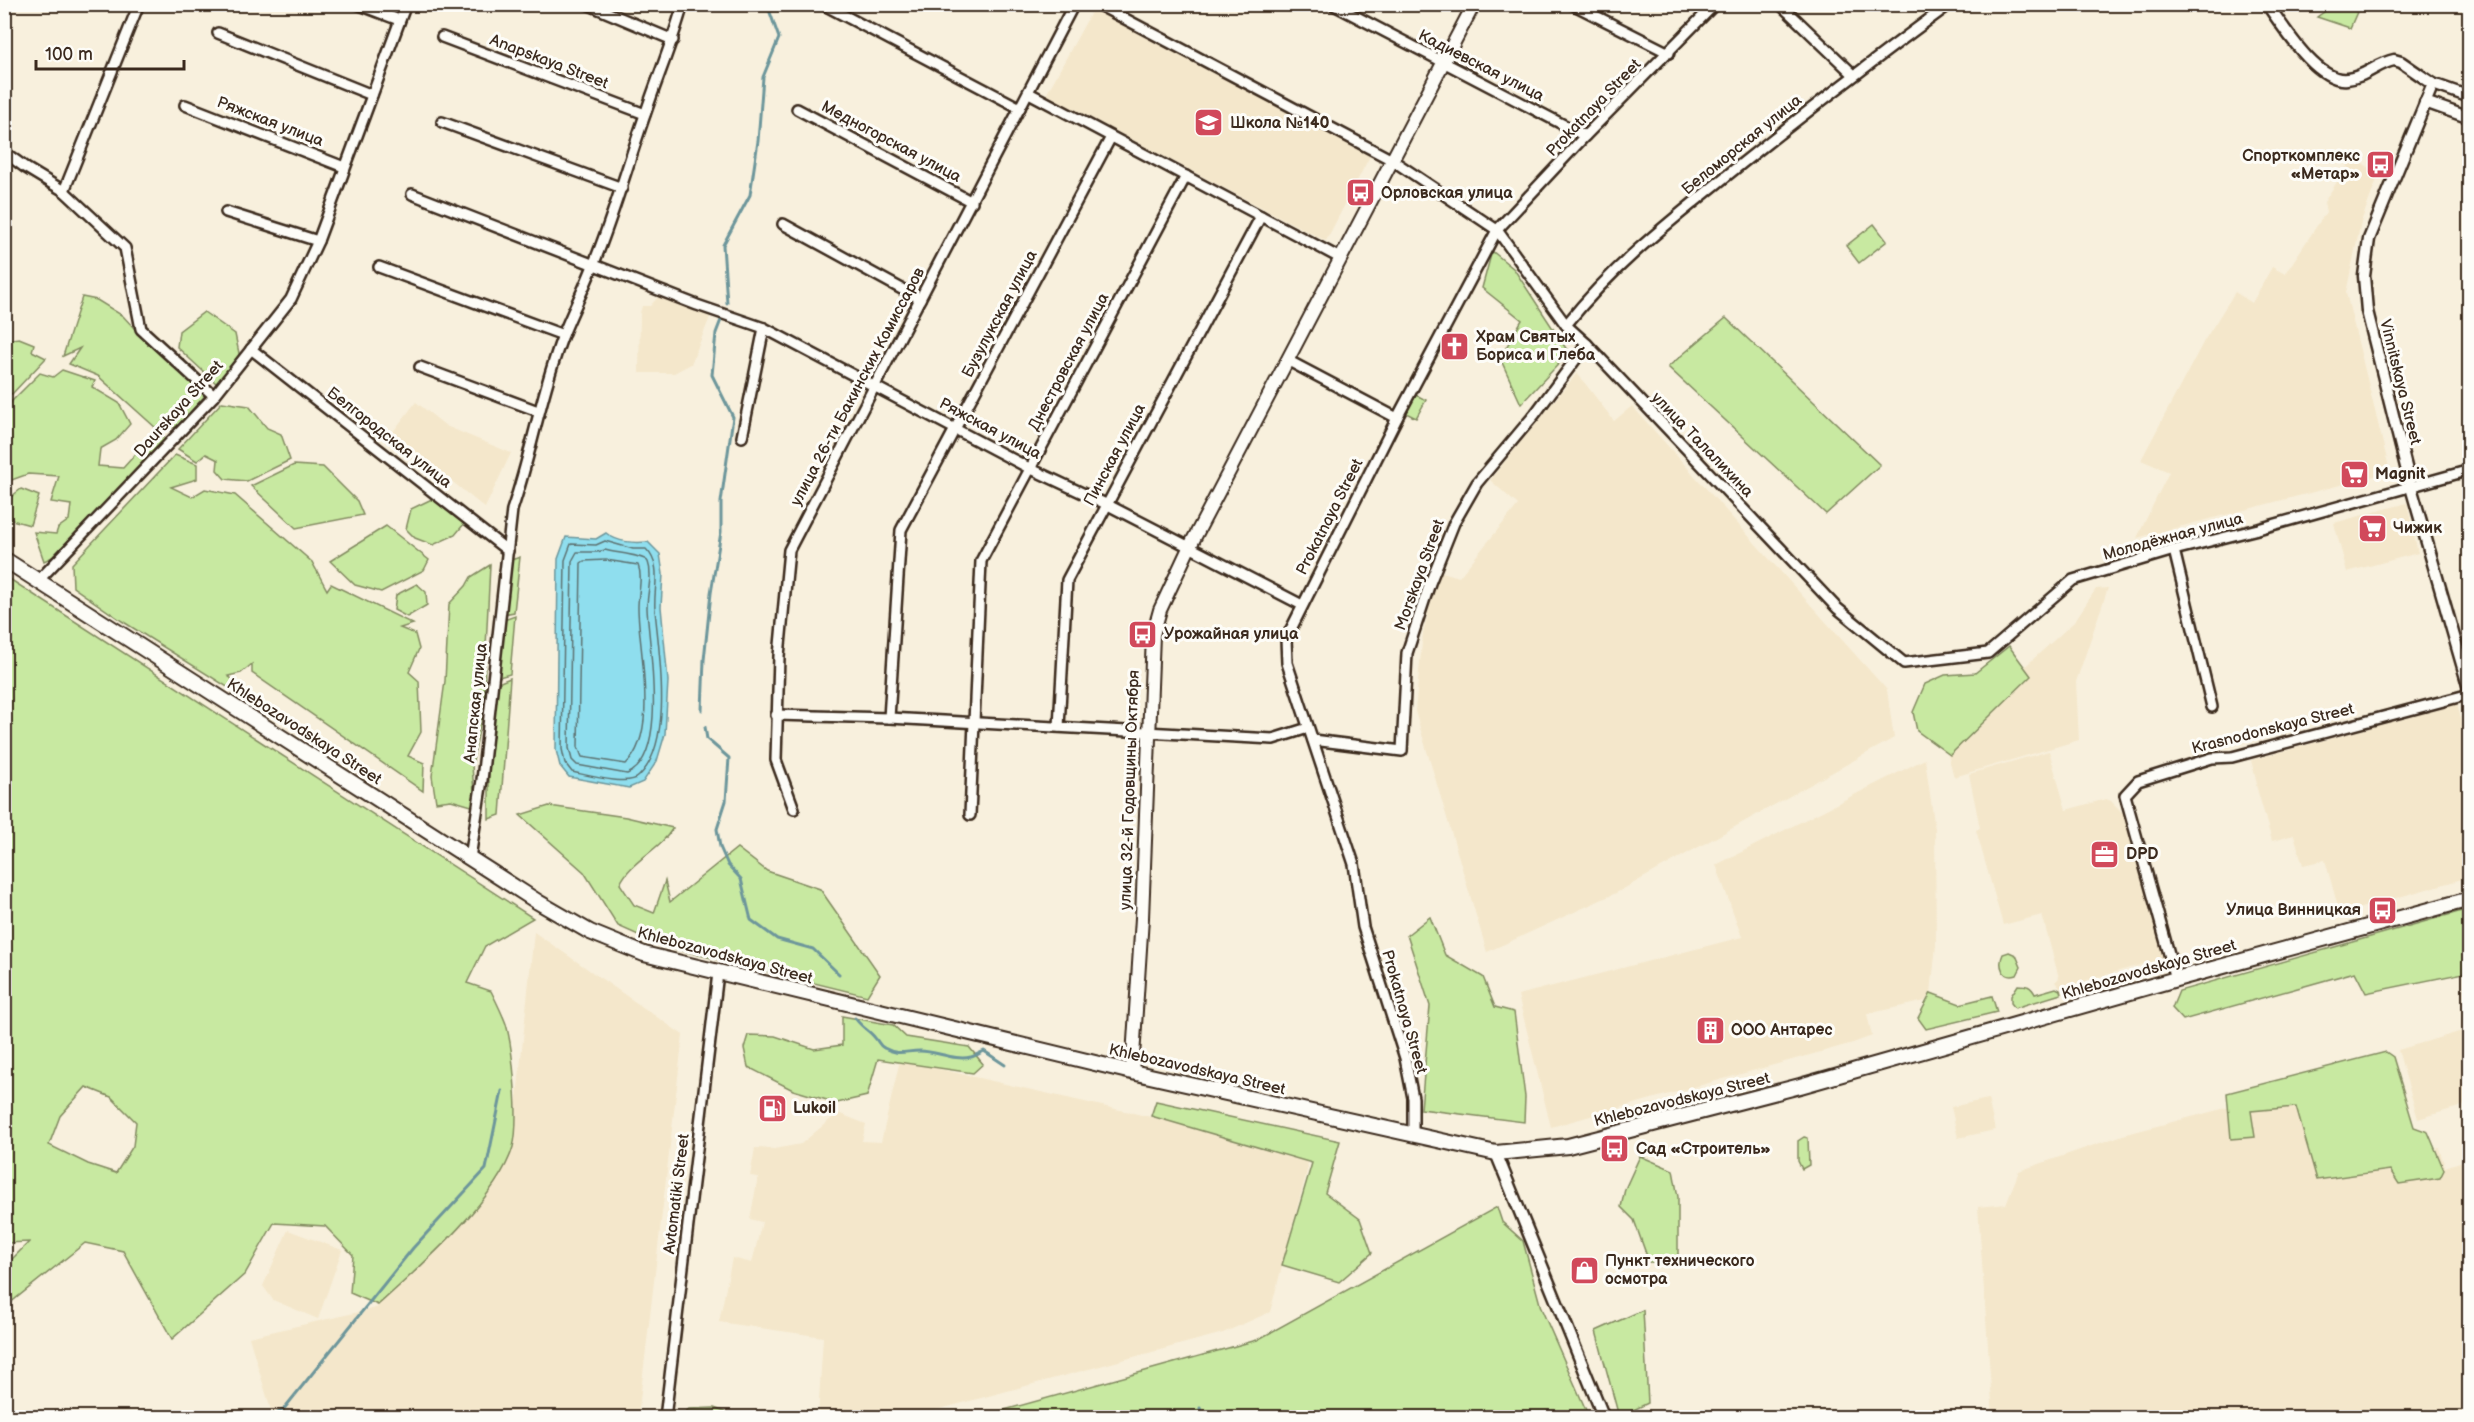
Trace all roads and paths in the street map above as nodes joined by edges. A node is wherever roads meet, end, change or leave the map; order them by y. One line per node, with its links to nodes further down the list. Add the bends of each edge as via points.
1 (139, 4): 41 (street)
2 (357, 4): 16 (street)
3 (406, 4): 16 (street, Daurskaya Street)
4 (587, 4): 19 (street)
5 (683, 4): 19 (street)
6 (1074, 4): 24 (street, улица 26-ти Бакинских Комиссаров)
7 (1098, 4): 37 (street)
8 (1332, 4): 21 (street, Кадиевская улица)
9 (1474, 4): 21 (main road, улица 32-й Годовщины Октября)
10 (1572, 4): 20 (street)
11 (1715, 4): 20 (street, Prokatnaya Street)
12 (1780, 4): 22 (street)
13 (1950, 4): 22 (street, Беломорская улица)
14 (2267, 4): 23 (street, via 2310,61 2329,76 2346,80 2394,60)
15 (828, 7): 29 (street)
16 (399, 20): 25 (street, Daurskaya Street)
17 (218, 33): 25 (street)
18 (441, 37): 31 (street, Anapskaya Street)
19 (673, 40): 31 (street)
20 (1669, 53): 35 (street, Prokatnaya Street)
21 (1443, 63): 35 (street, Кадиевская улица); 37 (main road, улица 32-й Годовщины Октября)
22 (1854, 75): 53 (street, Беломорская улица, via 1640,245)
23 (2433, 84): 26 (street); 27 (street, Vinnitskaya Street)
24 (1029, 93): 29 (street, улица 26-ти Бакинских Комиссаров); 34 (street)
25 (372, 95): 38 (street, Daurskaya Street)
26 (2469, 97)
27 (2426, 102): 32 (street); 68 (street, Vinnitskaya Street, via 2369,239 2364,276 2367,311)
28 (185, 105): 38 (street, Ряжская улица)
29 (1020, 108): 43 (street, улица 26-ти Бакинских Комиссаров)
30 (797, 109): 43 (street, Медногорская улица)
31 (645, 114): 40 (street)
32 (2469, 118)
33 (442, 122): 40 (street)
34 (1111, 136): 39 (street); 64 (street, Бузулукская улица)
35 (1585, 136): 47 (street, Prokatnaya Street)
36 (4, 152): 41 (street)
37 (1392, 160): 47 (street); 49 (main road, улица 32-й Годовщины Октября)
38 (345, 167): 48 (street, Daurskaya Street)
39 (1186, 176): 45 (street); 66 (street, Днестровская улица)
40 (622, 188): 50 (street)
41 (64, 191): 61 (street, via 125,248 141,329)
42 (412, 194): 50 (street)
43 (972, 202): 52 (street, улица 26-ти Бакинских Комиссаров)
44 (226, 212): 48 (street)
45 (1261, 216): 49 (street); 69 (street, Пинская улица)
46 (783, 224): 52 (street)
47 (1497, 230): 53 (street, улица Талалихина); 63 (street, Prokatnaya Street)
48 (318, 241): 57 (street, Daurskaya Street, via 291,299)
49 (1340, 258): 58 (main road, улица 32-й Годовщины Октября)
50 (594, 264): 54 (street, Ряжская улица); 55 (street)
51 (379, 267): 55 (street)
52 (920, 299): 60 (street, улица 26-ти Бакинских Комиссаров)
53 (1566, 325): 56 (street, улица Талалихина)
54 (764, 327): 60 (street, Ряжская улица); 65 (street)
55 (563, 335): 62 (street)
56 (1587, 344): 76 (street, улица Талалихина, via 1837,608); 85 (street, Morskaya Street, via 1477,483 1454,523 1407,653 1402,751)
57 (251, 349): 61 (street, Daurskaya Street); 72 (street, Белгородская улица)
58 (1287, 360): 63 (street); 70 (main road, улица 32-й Годовщины Октября)
59 (420, 367): 62 (street)
60 (876, 385): 64 (street, Ряжская улица); 79 (street, улица 26-ти Бакинских Комиссаров, via 789,550)
61 (214, 396): 74 (street, Daurskaya Street)
62 (538, 411): 72 (street, via 512,510)
63 (1397, 418): 75 (street, Prokatnaya Street)
64 (956, 429): 66 (street, Ряжская улица); 80 (street, Бузулукская улица, via 901,530)
65 (742, 437)
66 (1029, 468): 69 (street, Ряжская улица); 81 (street, Днестровская улица, via 981,561)
67 (2469, 470): 68 (street, Молодёжная улица)
68 (2411, 487): 71 (street, Молодёжная улица); 77 (street, Vinnitskaya Street)
69 (1106, 504): 70 (street, Ряжская улица); 82 (street, Пинская улица, via 1067,580)
70 (1189, 548): 75 (street, Ряжская улица); 84 (main road, улица 32-й Годовщины Октября, via 1160,610 1153,635)
71 (2174, 550): 76 (street, Молодёжная улица, via 2073,580 1988,653); 78 (street)
72 (508, 551): 88 (street, Анапская улица)
73 (4, 559): 74 (main road, Khlebozavodskaya Street)
74 (38, 581): 88 (main road, Khlebozavodskaya Street)
75 (1302, 605): 83 (street, Prokatnaya Street, via 1286,639 1287,663)
76 (1904, 663)
77 (2469, 693): 91 (street, Krasnodonskaya Street, via 2232,758 2212,758 2138,781 2125,795)
78 (2212, 707)
79 (776, 715): 80 (street); 86 (street, улица 26-ти Бакинских Комиссаров, via 776,760)
80 (889, 718): 81 (street)
81 (974, 724): 82 (street); 87 (street, Днестровская улица)
82 (1059, 727): 84 (street)
83 (1308, 728): 84 (street, via 1273,739); 85 (street, Prokatnaya Street)
84 (1150, 733): 92 (main road, улица 32-й Годовщины Октября)
85 (1313, 740): 93 (street, Prokatnaya Street, via 1354,864 1363,927 1405,1058 1413,1098)
86 (794, 809)
87 (970, 814)
88 (470, 858): 90 (main road, Khlebozavodskaya Street, via 590,932 644,954)
89 (2469, 899): 91 (main road, Khlebozavodskaya Street)
90 (718, 973): 92 (main road, Khlebozavodskaya Street); 95 (street, Avtomatiki Street)
91 (2175, 978): 94 (main road, Khlebozavodskaya Street, via 1800,1086 1612,1135 1568,1146)
92 (1132, 1072): 93 (main road, Khlebozavodskaya Street)
93 (1413, 1136): 94 (main road, Khlebozavodskaya Street)
94 (1496, 1153): 96 (street)
95 (665, 1418)
96 (1604, 1418)

